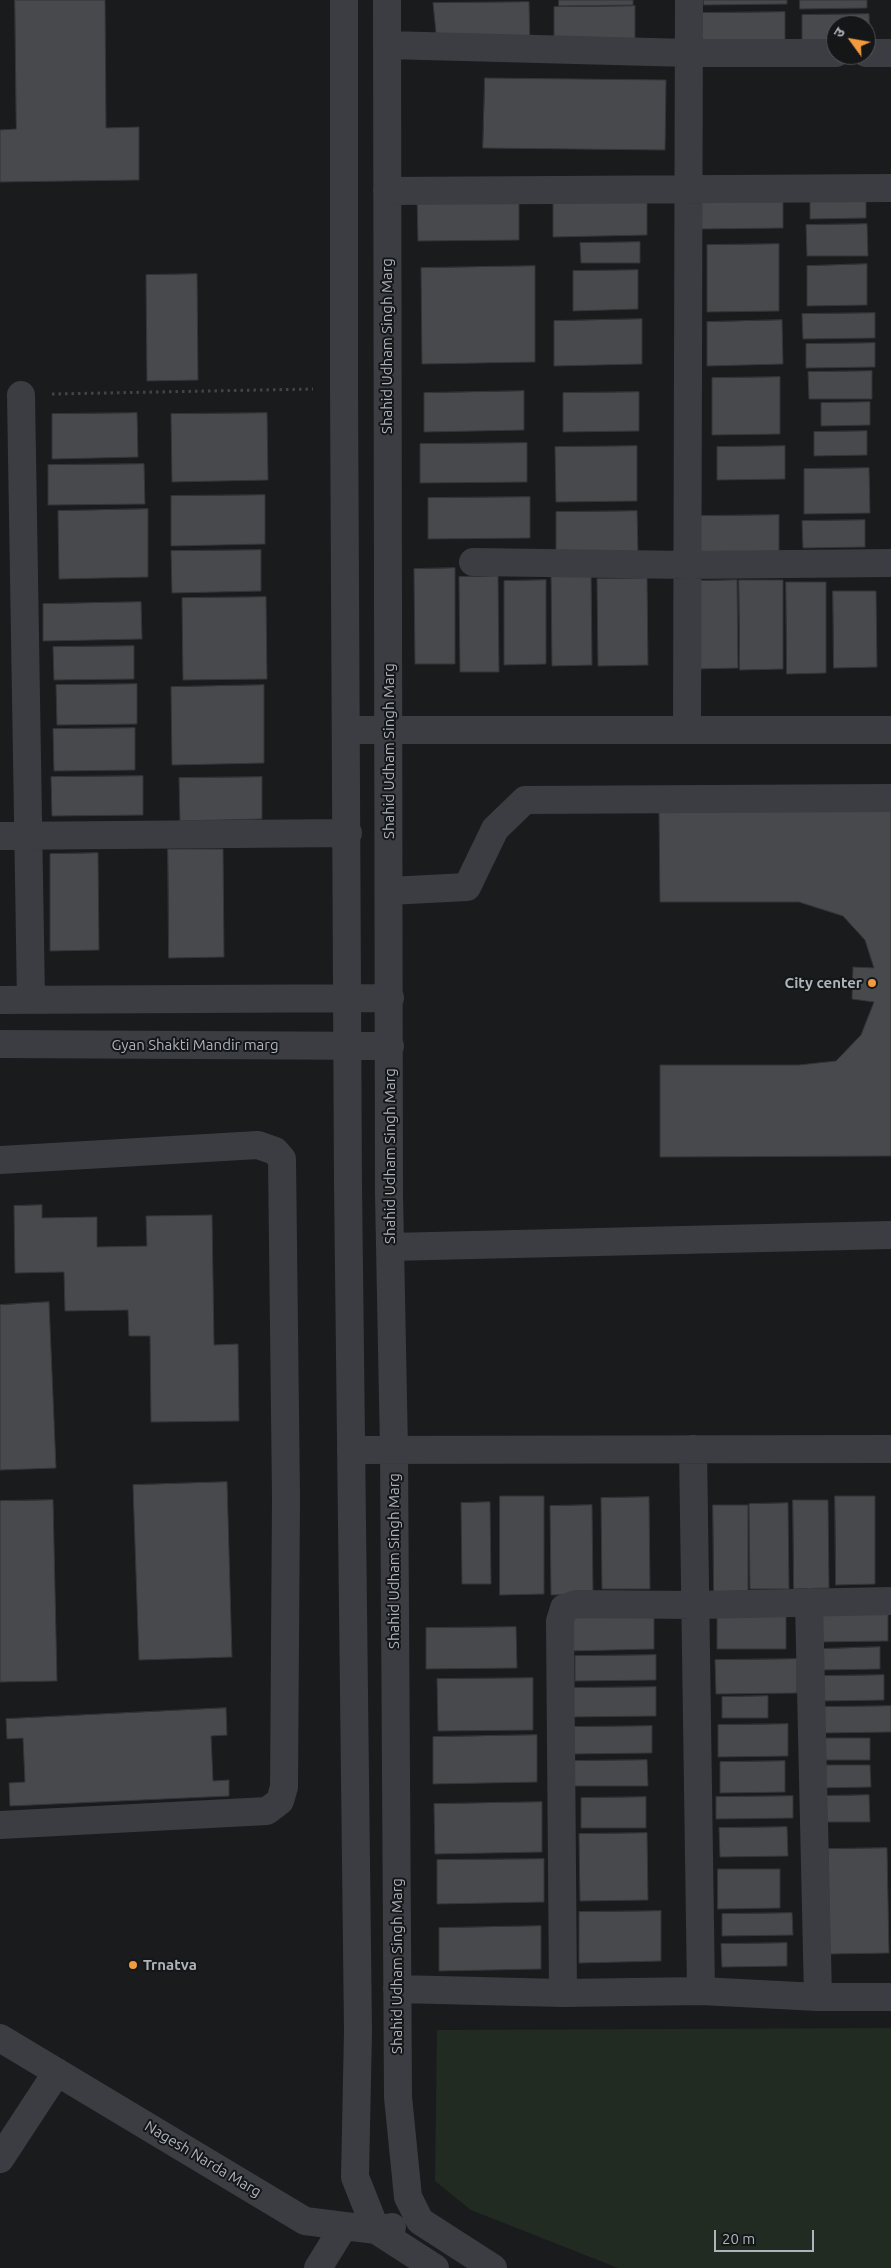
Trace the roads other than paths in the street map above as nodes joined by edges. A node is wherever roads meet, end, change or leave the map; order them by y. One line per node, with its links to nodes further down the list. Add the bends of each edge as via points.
1 (344, 0): 16 (street)
2 (387, 0): 4 (street, Shahid Udham Singh Marg)
3 (689, 0): 5 (street)
4 (387, 45): 5 (street); 11 (street, Shahid Udham Singh Marg)
5 (689, 53): 6 (street); 10 (street)
6 (826, 53)
7 (876, 53): 8 (street)
8 (891, 53)
9 (891, 188): 10 (street)
10 (689, 190): 11 (street); 15 (street)
11 (387, 191): 17 (street, Shahid Udham Singh Marg)
12 (21, 395): 23 (street)
13 (473, 562): 15 (street)
14 (891, 563): 15 (street)
15 (688, 565): 18 (street)
16 (347, 730): 17 (street); 21 (street)
17 (388, 730): 18 (street); 24 (street, Shahid Udham Singh Marg)
18 (687, 730): 19 (street)
19 (891, 730)
20 (891, 798): 24 (street, via 525,800 495,829 467,888)
21 (348, 833): 23 (street); 25 (street)
22 (0, 836): 23 (street)
23 (28, 836): 28 (street)
24 (390, 891): 26 (street, Shahid Udham Singh Marg)
25 (349, 998): 26 (street); 28 (street); 30 (street)
26 (390, 998): 31 (street, Shahid Udham Singh Marg)
27 (0, 1000): 28 (street)
28 (31, 1000)
29 (0, 1044): 30 (street, Gyan Shakti Mandir marg)
30 (349, 1046): 31 (street, Gyan Shakti Mandir marg); 37 (street)
31 (390, 1046): 34 (street, Shahid Udham Singh Marg)
32 (0, 1160): 42 (street, via 258,1145 275,1151 282,1159 286,1498 284,1787 280,1802 267,1811)
33 (891, 1235): 34 (street)
34 (390, 1247): 38 (street, Shahid Udham Singh Marg)
35 (693, 1449): 36 (street); 38 (street); 41 (street)
36 (891, 1449)
37 (351, 1450): 38 (street); 53 (street, via 358,2031 355,2177)
38 (394, 1450): 43 (street, Shahid Udham Singh Marg)
39 (891, 1601): 40 (street)
40 (809, 1602): 41 (street); 46 (street)
41 (696, 1606): 44 (street); 45 (street, via 576,1604 564,1608 560,1621)
42 (0, 1825)
43 (397, 1989): 45 (street); 51 (street, Shahid Udham Singh Marg, via 400,2125 408,2197)
44 (702, 1991): 45 (street); 46 (street)
45 (563, 1993)
46 (818, 1997): 47 (street)
47 (891, 1997)
48 (0, 2038): 49 (street, Nagesh Narda Marg)
49 (57, 2072): 50 (street); 52 (street, Nagesh Narda Marg, via 305,2221)
50 (0, 2159)
51 (420, 2221): 53 (street, Nagesh Narda Marg); 56 (street)
52 (344, 2226): 53 (street, Nagesh Narda Marg); 54 (street)
53 (376, 2230): 55 (street)
54 (318, 2268)
55 (435, 2268)
56 (494, 2268)

